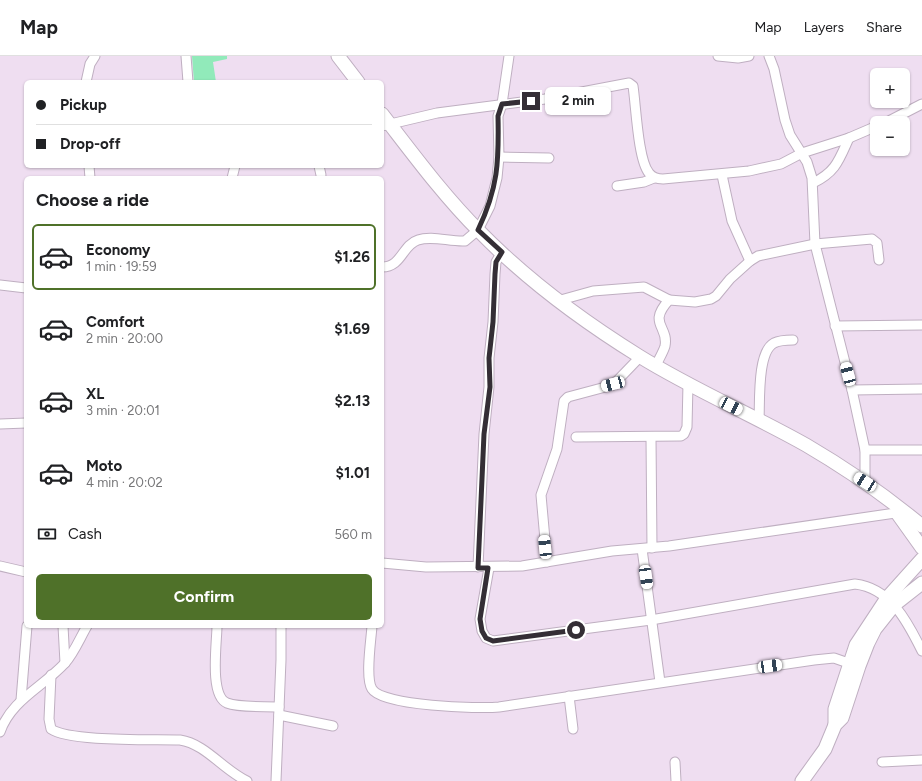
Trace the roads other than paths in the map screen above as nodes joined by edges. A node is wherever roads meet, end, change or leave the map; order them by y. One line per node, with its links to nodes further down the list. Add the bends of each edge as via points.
1 (95, 56): 8 (street, via 90,64)
2 (186, 56): 9 (street)
3 (338, 56): 10 (main road)
4 (509, 56): 11 (street)
5 (718, 56): 6 (street)
6 (749, 56)
7 (769, 56): 17 (street, via 790,135)
8 (86, 80)
9 (188, 80)
10 (356, 80)
11 (502, 104): 14 (street, via 437,113); 18 (street, via 498,116); 23 (street, via 631,84 643,162)
12 (922, 104): 13 (street)
13 (899, 116)
14 (386, 125): 26 (main road)
15 (870, 129): 16 (street)
16 (849, 138): 17 (street); 24 (street, via 836,167 830,174)
17 (802, 153): 21 (street, via 781,164); 24 (street, via 811,170)
18 (499, 158): 19 (street); 26 (street, via 490,206)
19 (549, 158)
20 (319, 168): 22 (street)
21 (722, 175): 23 (street); 30 (street, via 732,221)
22 (321, 176)
23 (654, 178): 25 (street)
24 (813, 183): 27 (street)
25 (617, 186)
26 (478, 230): 28 (main road); 31 (street, via 465,241 434,238 417,240 396,264)
27 (815, 244): 29 (street, via 872,240 877,243); 30 (street, via 764,254); 37 (street)
28 (502, 252): 35 (main road); 61 (street, via 496,262 495,274)
29 (879, 260)
30 (750, 261): 34 (street, via 711,299 695,302)
31 (384, 267)
32 (0, 285): 33 (street)
33 (24, 288)
34 (668, 300): 35 (street, via 644,287 593,291); 40 (street, via 658,318 665,344)
35 (557, 301): 39 (main road)
36 (922, 325): 37 (street)
37 (835, 326): 43 (street)
38 (793, 340): 44 (street, via 775,342 766,351)
39 (640, 357): 40 (main road); 58 (street, via 613,384 568,397 564,401 556,449 541,495)
40 (656, 366): 41 (main road)
41 (688, 384): 44 (main road); 48 (street, via 687,427 684,434)
42 (922, 389): 43 (street)
43 (852, 390): 49 (street)
44 (759, 420): 51 (main road)
45 (24, 423): 46 (street)
46 (0, 424)
47 (576, 437): 48 (street)
48 (651, 438): 54 (street)
49 (865, 450): 50 (street); 51 (street)
50 (922, 450)
51 (865, 482): 52 (main road)
52 (901, 513): 53 (main road); 54 (street); 55 (main road)
53 (922, 526)
54 (652, 548): 56 (street)
55 (922, 548)
56 (642, 549): 58 (street, via 612,551); 66 (street)
57 (922, 559): 65 (main road)
58 (547, 562): 62 (street)
59 (384, 563): 61 (street)
60 (0, 566): 63 (street)
61 (478, 568): 62 (street)
62 (488, 568): 66 (street, via 480,622 484,636 490,641)
63 (24, 572)
64 (922, 583): 65 (main road)
65 (891, 602): 66 (street, via 872,587 855,584); 73 (street); 75 (main road, via 862,633)
66 (651, 620): 77 (street)
67 (26, 628): 79 (street)
68 (63, 628): 74 (street)
69 (86, 628): 74 (street)
70 (217, 628): 80 (street, via 216,669 220,696 229,703)
71 (281, 628): 80 (street)
72 (372, 628): 78 (street, via 369,682 374,692 388,698 478,709)
73 (922, 651)
74 (65, 663): 76 (street)
75 (854, 665): 77 (street, via 834,658); 91 (main road, via 835,709 835,725 825,749)
76 (51, 675): 79 (street); 88 (street, via 49,720 51,729 55,732 90,738 191,742 232,773)
77 (660, 682): 78 (street)
78 (569, 696): 83 (street)
79 (21, 700): 81 (street)
80 (279, 711): 82 (street); 89 (street)
81 (4, 714): 84 (street)
82 (333, 726)
83 (573, 729)
84 (0, 732)
85 (922, 760): 87 (street)
86 (675, 762): 90 (street)
87 (882, 762)
88 (247, 781)
89 (276, 781)
90 (676, 781)
91 (802, 781)

